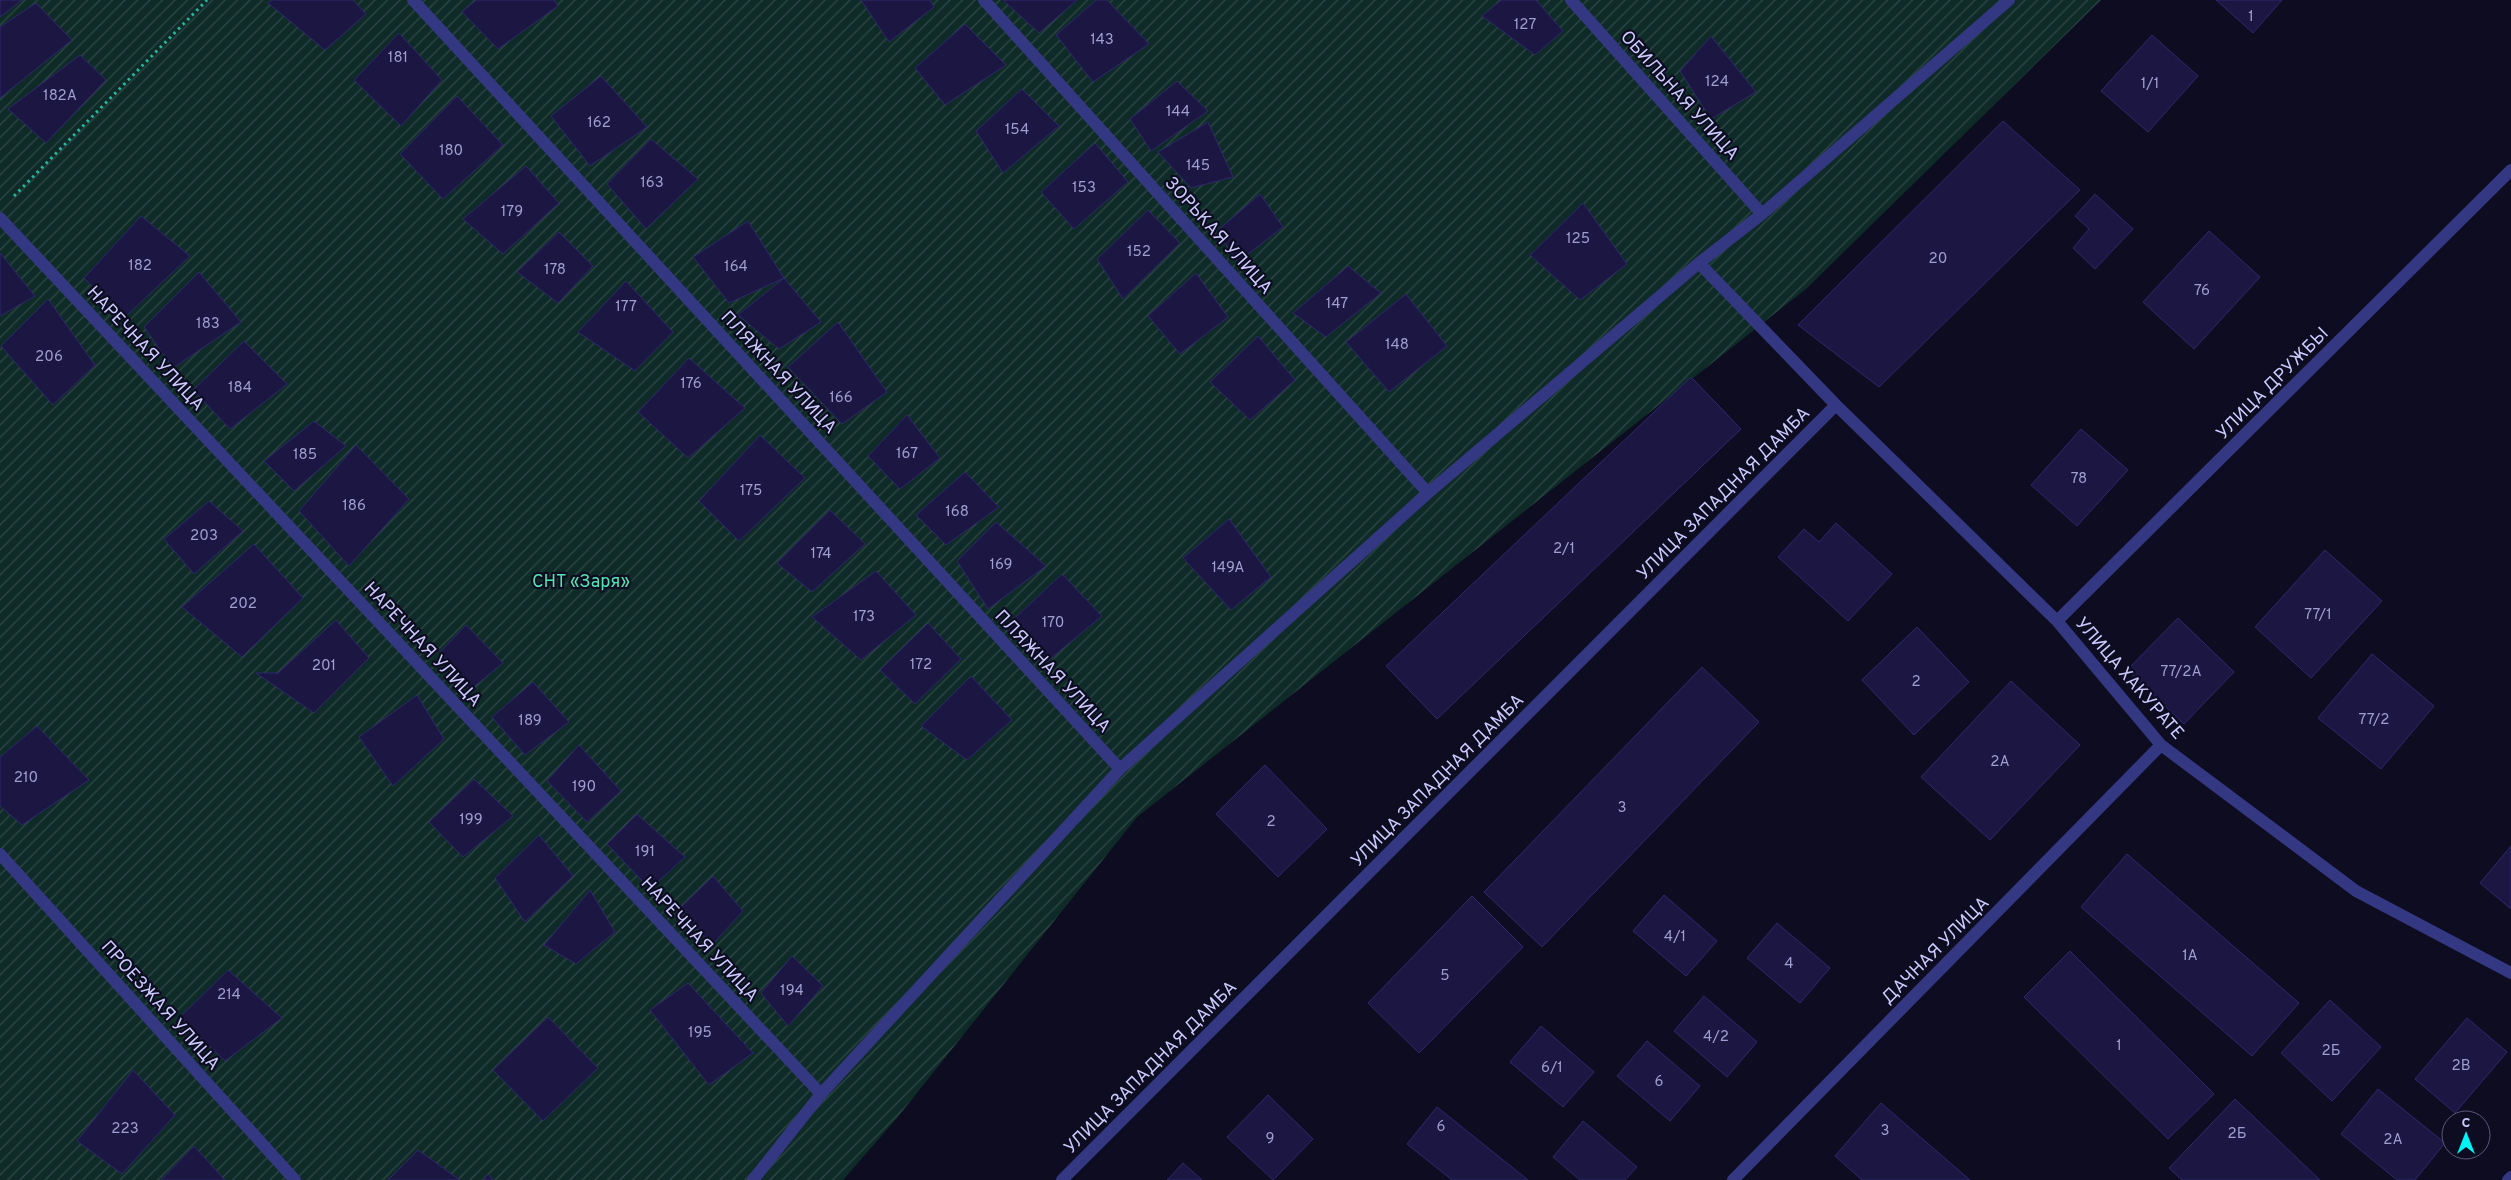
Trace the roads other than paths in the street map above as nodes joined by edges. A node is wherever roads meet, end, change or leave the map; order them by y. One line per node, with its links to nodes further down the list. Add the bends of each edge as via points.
1 (412, 0): 13 (street, ПЛЯЖНАЯ УЛИЦА)
2 (984, 0): 10 (street, ЗОРЬКАЯ УЛИЦА)
3 (1571, 0): 6 (street, ОБИЛЬНАЯ УЛИЦА)
4 (2009, 0): 6 (street)
5 (2511, 170): 11 (street, УЛИЦА ДРУЖБЫ)
6 (1762, 214): 8 (street)
7 (0, 218): 16 (street, НАРЕЧНАЯ УЛИЦА)
8 (1699, 263): 9 (street, УЛИЦА ХАКУРАТЕ); 10 (street)
9 (1836, 405): 11 (street, УЛИЦА ХАКУРАТЕ); 20 (street, УЛИЦА ЗАПАДНАЯ ДАМБА)
10 (1428, 493): 13 (street)
11 (2057, 621): 12 (street, УЛИЦА ХАКУРАТЕ)
12 (2161, 745): 15 (street, УЛИЦА ХАКУРАТЕ, via 2356,891); 21 (street, ДАЧНАЯ УЛИЦА)
13 (1120, 769): 16 (street)
14 (0, 854): 18 (street, ПРОЕЗЖАЯ УЛИЦА)
15 (2511, 973)
16 (821, 1094): 19 (street)
17 (2511, 1177): 22 (street)
18 (295, 1180)
19 (753, 1180)
20 (1062, 1180)
21 (1733, 1180)
22 (2508, 1180)

